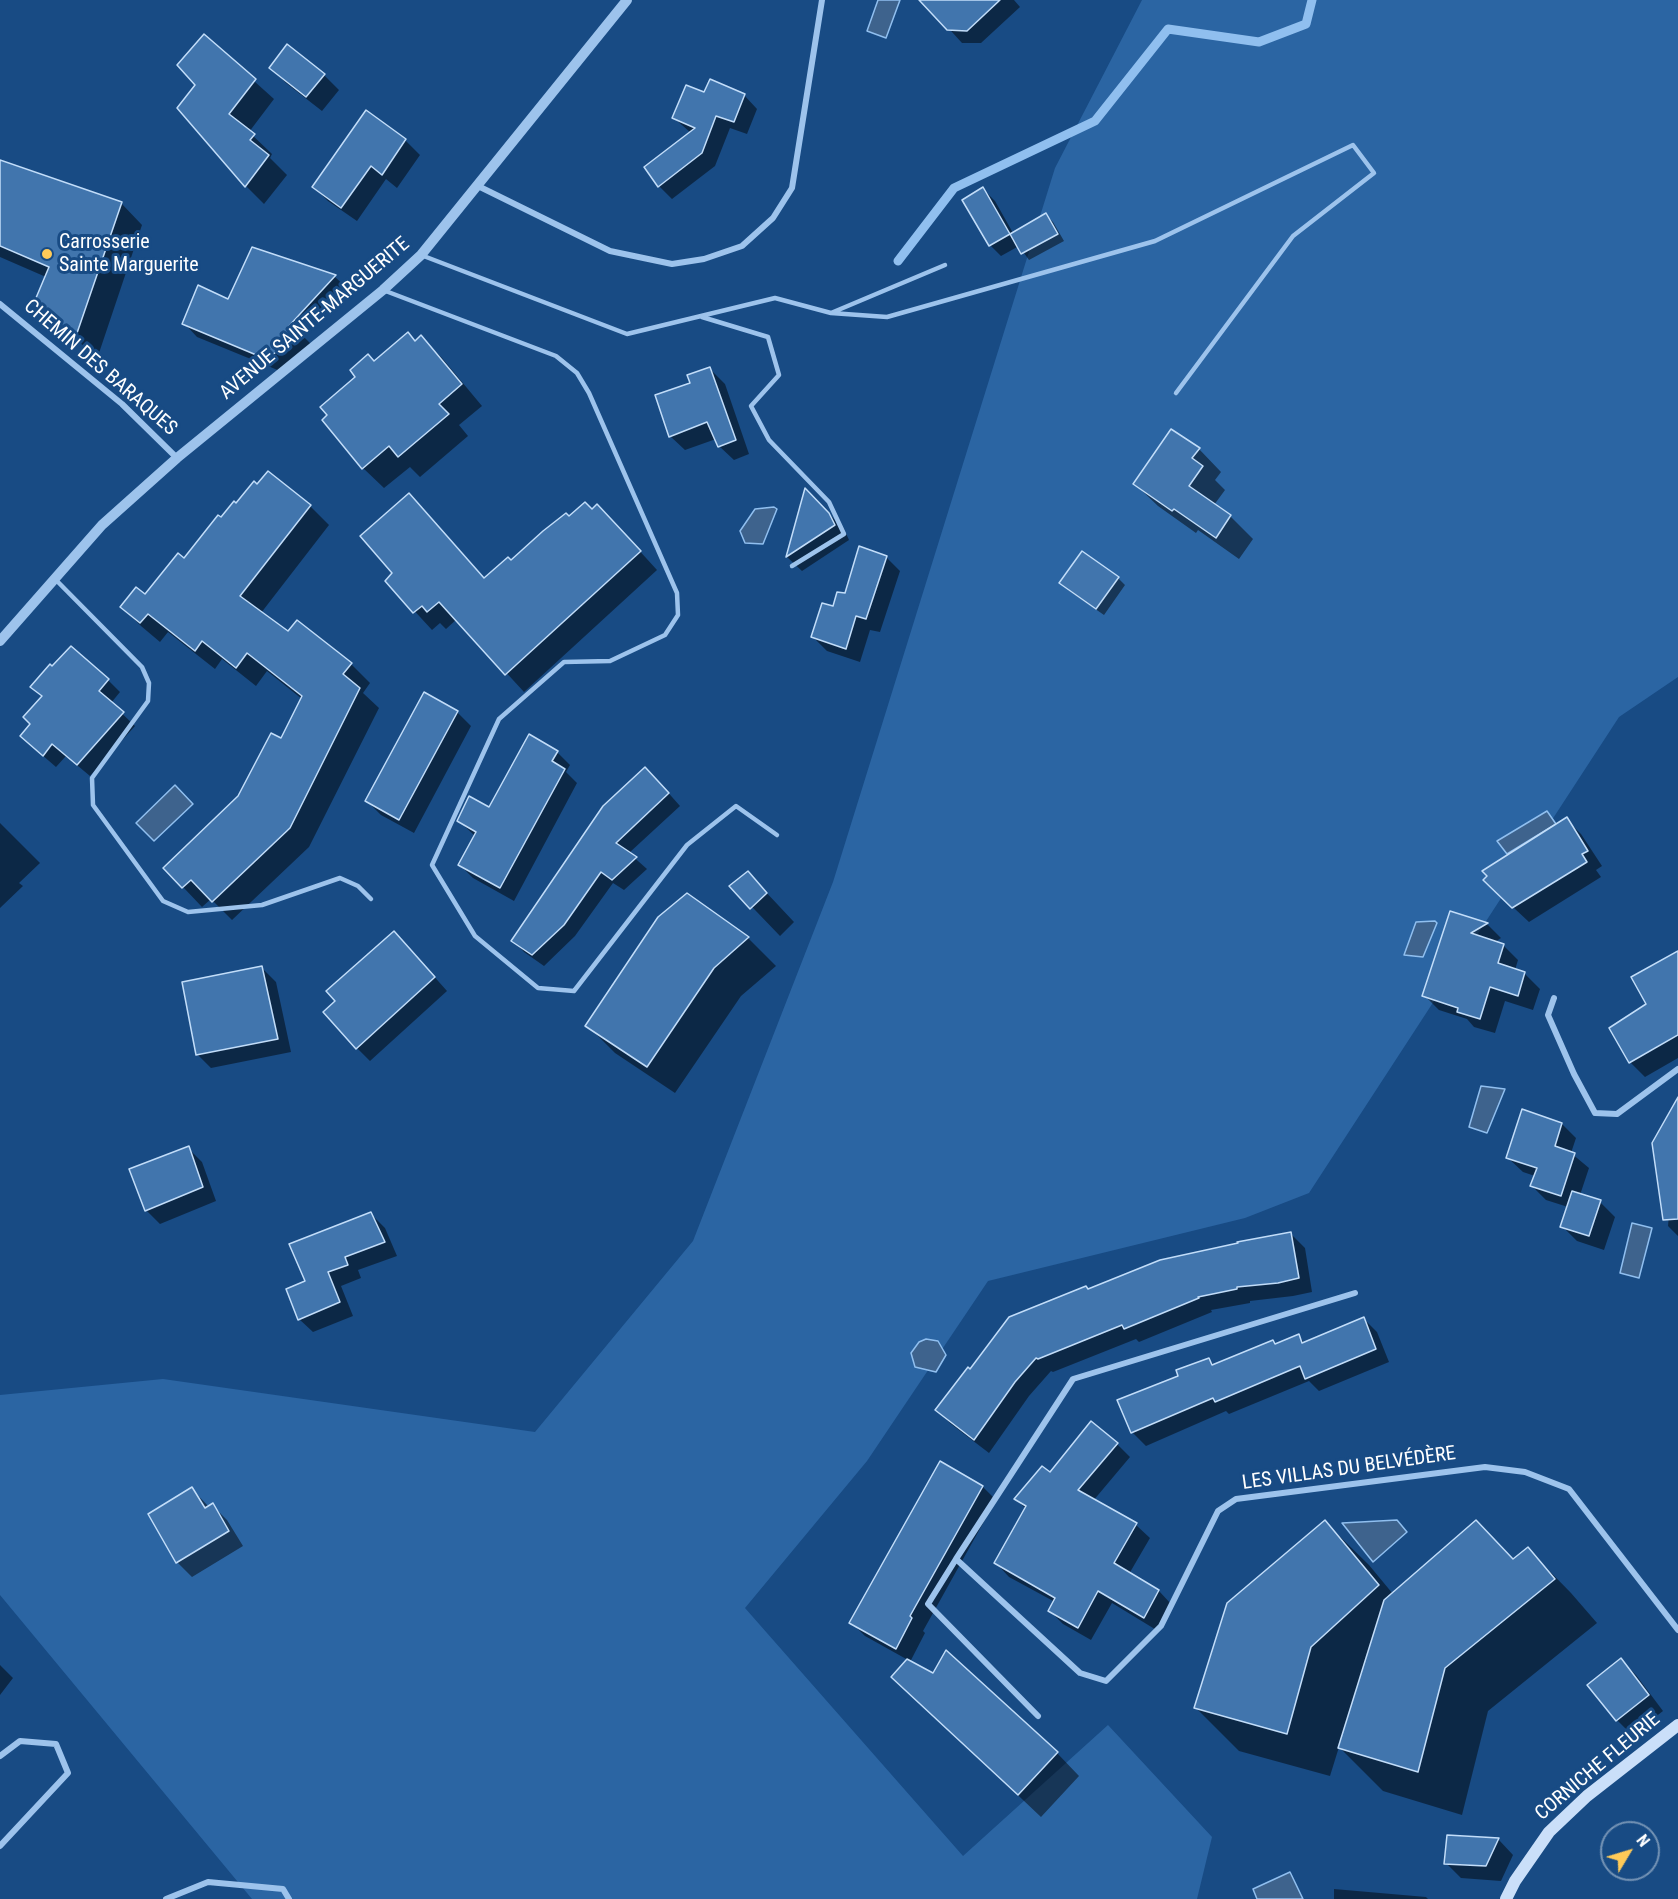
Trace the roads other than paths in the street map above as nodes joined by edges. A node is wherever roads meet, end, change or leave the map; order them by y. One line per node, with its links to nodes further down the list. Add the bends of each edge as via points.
1 (627, 0): 3 (street, AVENUE SAINTE-MARGUERITE)
2 (822, 0): 3 (street, via 792,188 772,218 742,246 704,259 672,264 610,251)
3 (478, 186): 4 (street, AVENUE SAINTE-MARGUERITE)
4 (421, 255): 6 (street, AVENUE SAINTE-MARGUERITE); 9 (lane, via 627,334)
5 (945, 265): 8 (lane)
6 (383, 290): 11 (street, AVENUE SAINTE-MARGUERITE); 15 (lane, via 556,356 577,373 590,393 677,593 678,615 665,635 610,661 564,662 500,719 432,865 475,936 538,987 574,991 687,845 736,806)
7 (0, 304): 11 (street, CHEMIN DES BARAQUES, via 122,404)
8 (831, 313): 9 (lane, via 775,298); 10 (lane, via 887,317 1155,241 1353,145 1374,173 1293,236)
9 (700, 316): 12 (lane, via 768,338 779,375 751,406 769,440 829,502 844,534)
10 (1176, 393)
11 (177, 458): 13 (street, AVENUE SAINTE-MARGUERITE, via 102,525)
12 (792, 566)
13 (56, 580): 14 (street, AVENUE SAINTE-MARGUERITE); 16 (lane, via 142,667 149,683 148,701 92,778 93,805 163,901 188,912 262,905 340,878 358,886)
14 (0, 641)
15 (777, 835)
16 (371, 899)
17 (1554, 998): 18 (street, via 1548,1015 1596,1113 1617,1114)
18 (1678, 1069)
19 (1355, 1293): 20 (street, via 1073,1378)
20 (956, 1560): 21 (street, LES VILLAS DU BELVÉDÈRE, via 1080,1673 1106,1681 1161,1626 1218,1511 1236,1499 1485,1467 1525,1472 1569,1489); 22 (street, via 928,1604)
21 (1678, 1630)
22 (1038, 1716)
23 (1678, 1725): 28 (main road, CORNICHE FLEURIE, via 1587,1796 1549,1832)
24 (0, 1756): 25 (street, via 20,1741 56,1744 68,1773)
25 (0, 1846)
26 (166, 1899): 27 (street, via 208,1882 283,1889)
27 (289, 1899)
28 (1506, 1899)

